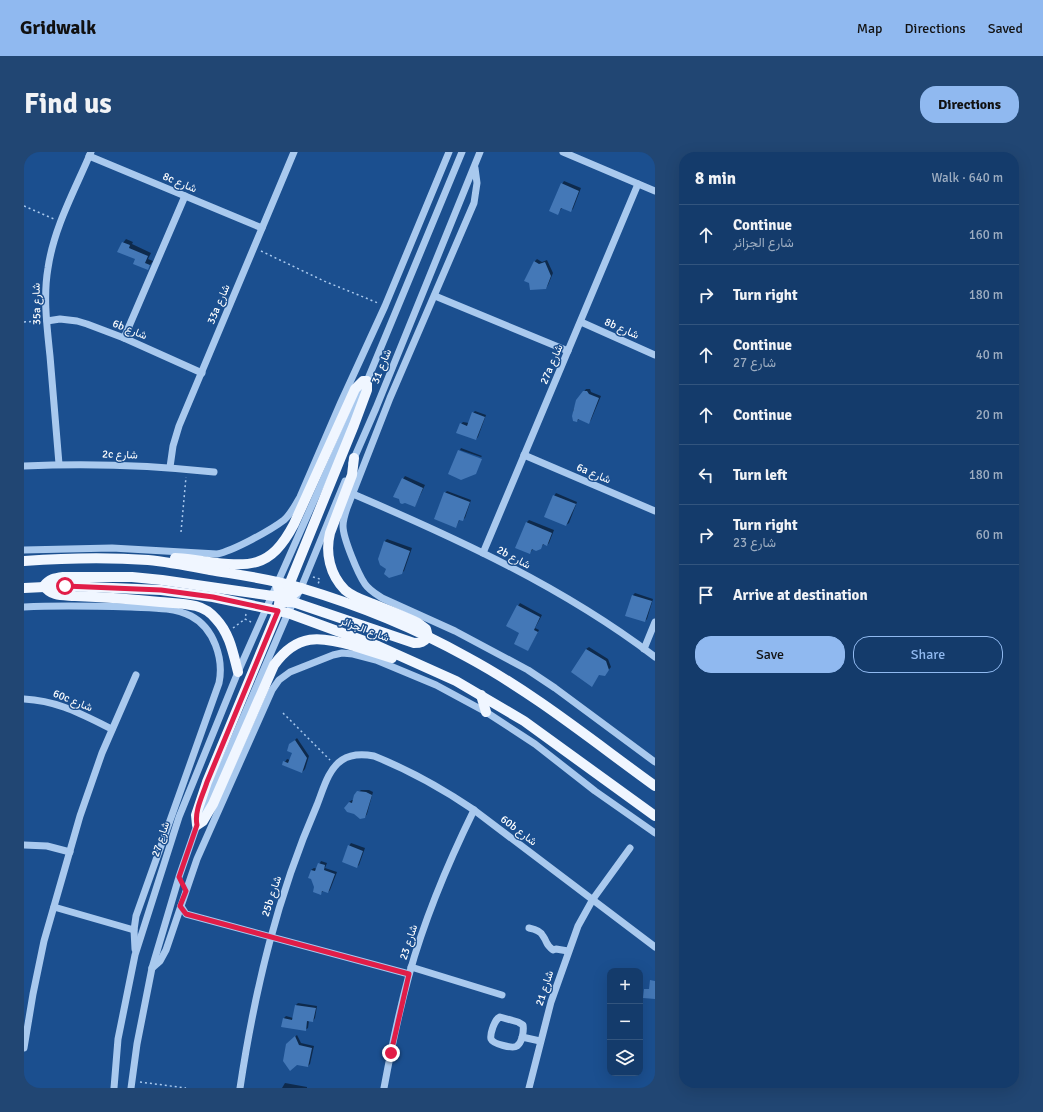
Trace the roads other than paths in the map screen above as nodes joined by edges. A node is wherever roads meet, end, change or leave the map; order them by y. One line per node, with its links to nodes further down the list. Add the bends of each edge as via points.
1 (294, 152): 11 (street, 33a شارع)
2 (449, 152): 30 (street, via 385,306 300,497 290,513 276,525 234,548 217,554 112,548)
3 (462, 152): 19 (street, شارع 31)
4 (480, 152): 7 (street, شارع 31)
5 (563, 152): 8 (street)
6 (90, 154): 10 (street, 8c شارع); 13 (street, 35a شارع, via 60,222 53,245 46,293)
7 (475, 167): 12 (street, via 477,183 474,203); 21 (street, شارع 31)
8 (638, 184): 9 (street); 14 (street, 27a شارع)
9 (655, 191)
10 (185, 196): 11 (street, 8c شارع); 15 (street)
11 (262, 228): 18 (street, 33a شارع)
12 (435, 296): 16 (street); 20 (street)
13 (47, 321): 15 (street, 6b شارع, via 77,321); 24 (street, 35a شارع)
14 (581, 322): 16 (street, 27a شارع); 17 (street, 8b شارع)
15 (124, 338): 18 (street, 6b شارع)
16 (568, 351): 22 (street, 27a شارع)
17 (655, 355)
18 (202, 373): 26 (street, 33a شارع, via 179,426)
19 (367, 381): 33 (main road, via 363,381 355,389 294,524 282,545 274,552 263,560 245,565 177,558); 34 (street, شارع 31); 35 (main road, via 367,390 354,425)
20 (390, 398): 21 (street); 28 (street)
21 (376, 408): 23 (street, شارع 31)
22 (524, 455): 29 (street, 6a شارع); 31 (street, 27a شارع)
23 (354, 458): 38 (street, شارع 31); 43 (main road, via 352,475 328,543 334,574 355,597 418,623 426,629)
24 (59, 464): 25 (street, 2c شارع); 26 (street, 2c شارع)
25 (24, 466)
26 (170, 467): 27 (street, 2c شارع)
27 (214, 472)
28 (353, 494): 31 (street, 2b شارع); 54 (street, via 342,528 362,578 372,592 456,631 528,670)
29 (655, 512)
30 (24, 550)
31 (483, 553): 44 (street, 2b شارع, via 566,597)
32 (25, 560): 33 (main road, شارع الجزائر)
33 (158, 561): 34 (main road, شارع الجزائر)
34 (277, 582): 35 (main road, شارع الجزائر); 39 (main road)
35 (288, 585): 38 (main road, شارع الجزائر); 39 (main road)
36 (44, 586): 37 (main road); 39 (main road, via 48,581 63,577 132,578 191,584); 41 (main road, via 161,590); 47 (main road, via 48,591 63,596 133,599 196,606 217,619 226,633)
37 (24, 588)
38 (301, 588): 39 (main road); 43 (main road, شارع الجزائر, via 381,616)
39 (283, 602): 41 (main road); 43 (main road, via 414,643 425,641); 46 (main road, شارع الجزائر); 60 (main road, via 207,782 196,815)
40 (24, 607): 57 (street, via 52,605 162,609 192,617 208,633 215,643 221,674)
41 (266, 608): 47 (street, شارع 27)
42 (655, 622): 44 (street)
43 (428, 637): 55 (main road, شارع الجزائر, via 498,674)
44 (644, 649): 45 (street, 2b شارع)
45 (655, 657)
46 (415, 662): 49 (main road, شارع الجزائر); 60 (main road, via 394,659 325,639 307,640 288,649 274,665 212,804 203,821)
47 (238, 672): 56 (street, شارع 27)
48 (136, 675): 52 (street)
49 (481, 695): 51 (main road); 59 (main road, شارع الجزائر, via 524,721)
50 (24, 699): 52 (street, 60c شارع, via 58,704)
51 (486, 712): 61 (street, via 535,744 595,791); 66 (street, via 436,685 358,654 333,655 285,675 272,690 197,860)
52 (112, 729): 64 (street, via 90,784)
53 (357, 754): 58 (street, 60b شارع, via 382,759); 72 (street, 25b شارع, via 342,760 331,773 305,832)
54 (655, 762)
55 (655, 786)
56 (188, 793): 57 (street); 75 (street, شارع 27)
57 (176, 803): 71 (street, via 140,903)
58 (474, 810): 67 (street, 60b شارع); 76 (street, شارع 23, via 440,884)
59 (655, 816)
60 (197, 825): 65 (street)
61 (655, 833)
62 (24, 845): 64 (street, via 47,846)
63 (630, 848): 67 (street, شارع 21)
64 (70, 852): 69 (street)
65 (179, 877): 66 (street); 77 (street)
66 (186, 891): 68 (street)
67 (593, 899): 73 (street, 60b شارع); 74 (street, شارع 21)
68 (180, 906): 72 (street, via 186,914); 77 (street, via 164,956)
69 (54, 907): 71 (street); 80 (street)
70 (529, 928): 74 (street, via 538,931 553,950)
71 (134, 930): 75 (street)
72 (270, 938): 78 (street); 87 (street, 25b شارع)
73 (655, 947)
74 (568, 951): 83 (street, شارع 21)
75 (135, 955): 86 (street, شارع 27, via 118,1039)
76 (411, 967): 78 (street, شارع 23); 81 (street)
77 (152, 968): 85 (street)
78 (409, 974): 88 (street, شارع 23)
79 (24, 993): 80 (street)
80 (32, 994): 84 (street)
81 (502, 995)
82 (522, 1037): 82 (street, via 518,1045 513,1047 494,1042 491,1037 496,1020 500,1017 521,1023 524,1028); 83 (street)
83 (540, 1042): 89 (street, شارع 21)
84 (24, 1048)
85 (131, 1084)
86 (114, 1088)
87 (240, 1088)
88 (384, 1088)
89 (529, 1088)

